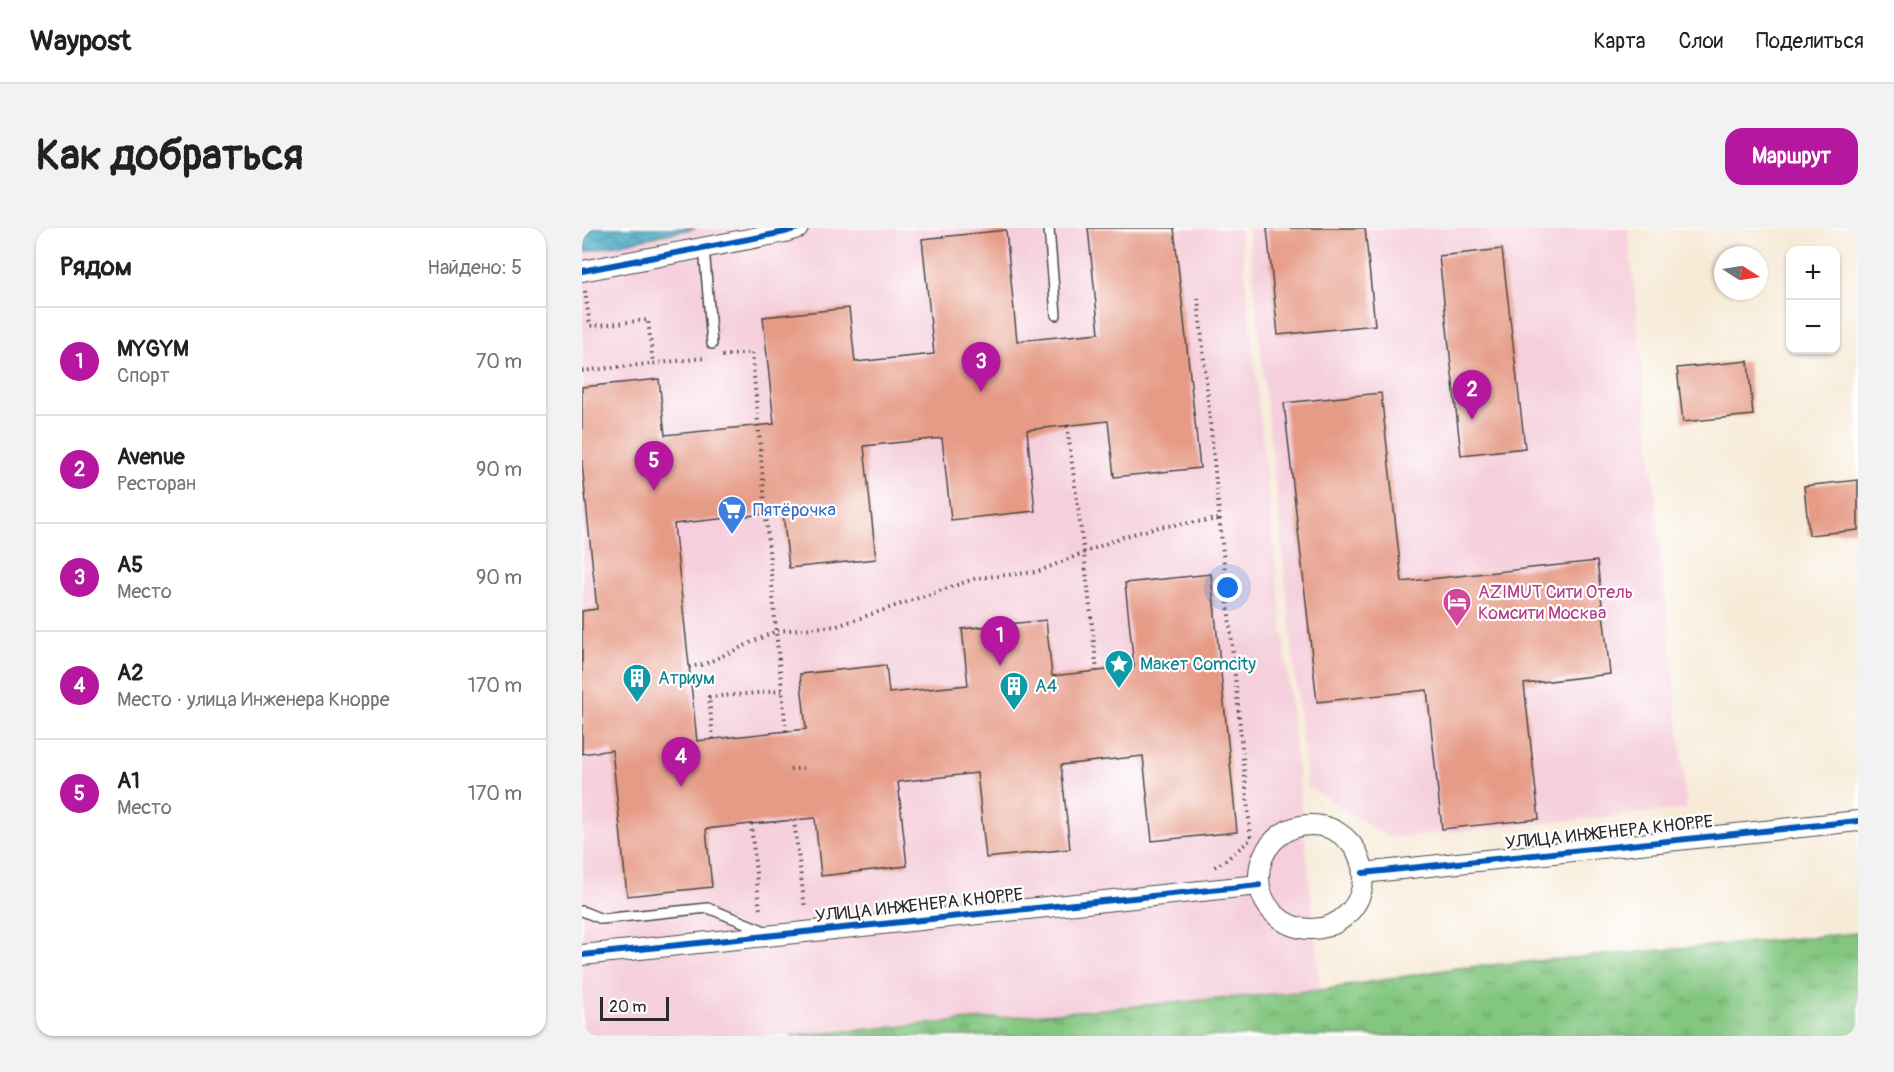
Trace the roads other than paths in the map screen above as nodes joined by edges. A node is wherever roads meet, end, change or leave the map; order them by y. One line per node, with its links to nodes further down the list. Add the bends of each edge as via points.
1 (798, 228): 3 (street)
2 (1049, 228): 5 (lane)
3 (704, 247): 4 (street); 6 (lane)
4 (582, 271)
5 (1056, 315)
6 (712, 344)
7 (1858, 821): 8 (street, УЛИЦА ИНЖЕНЕРА КНОРРЕ)
8 (1363, 873): 9 (street, via 1357,901 1347,914 1318,929 1302,929 1274,914); 9 (street, via 1357,852 1346,838 1312,825 1279,836 1260,867)
9 (1259, 885): 11 (street, УЛИЦА ИНЖЕНЕРА КНОРРЕ)
10 (582, 911): 11 (lane, via 602,919 708,908)
11 (774, 935): 12 (street, УЛИЦА ИНЖЕНЕРА КНОРРЕ)
12 (582, 955)

